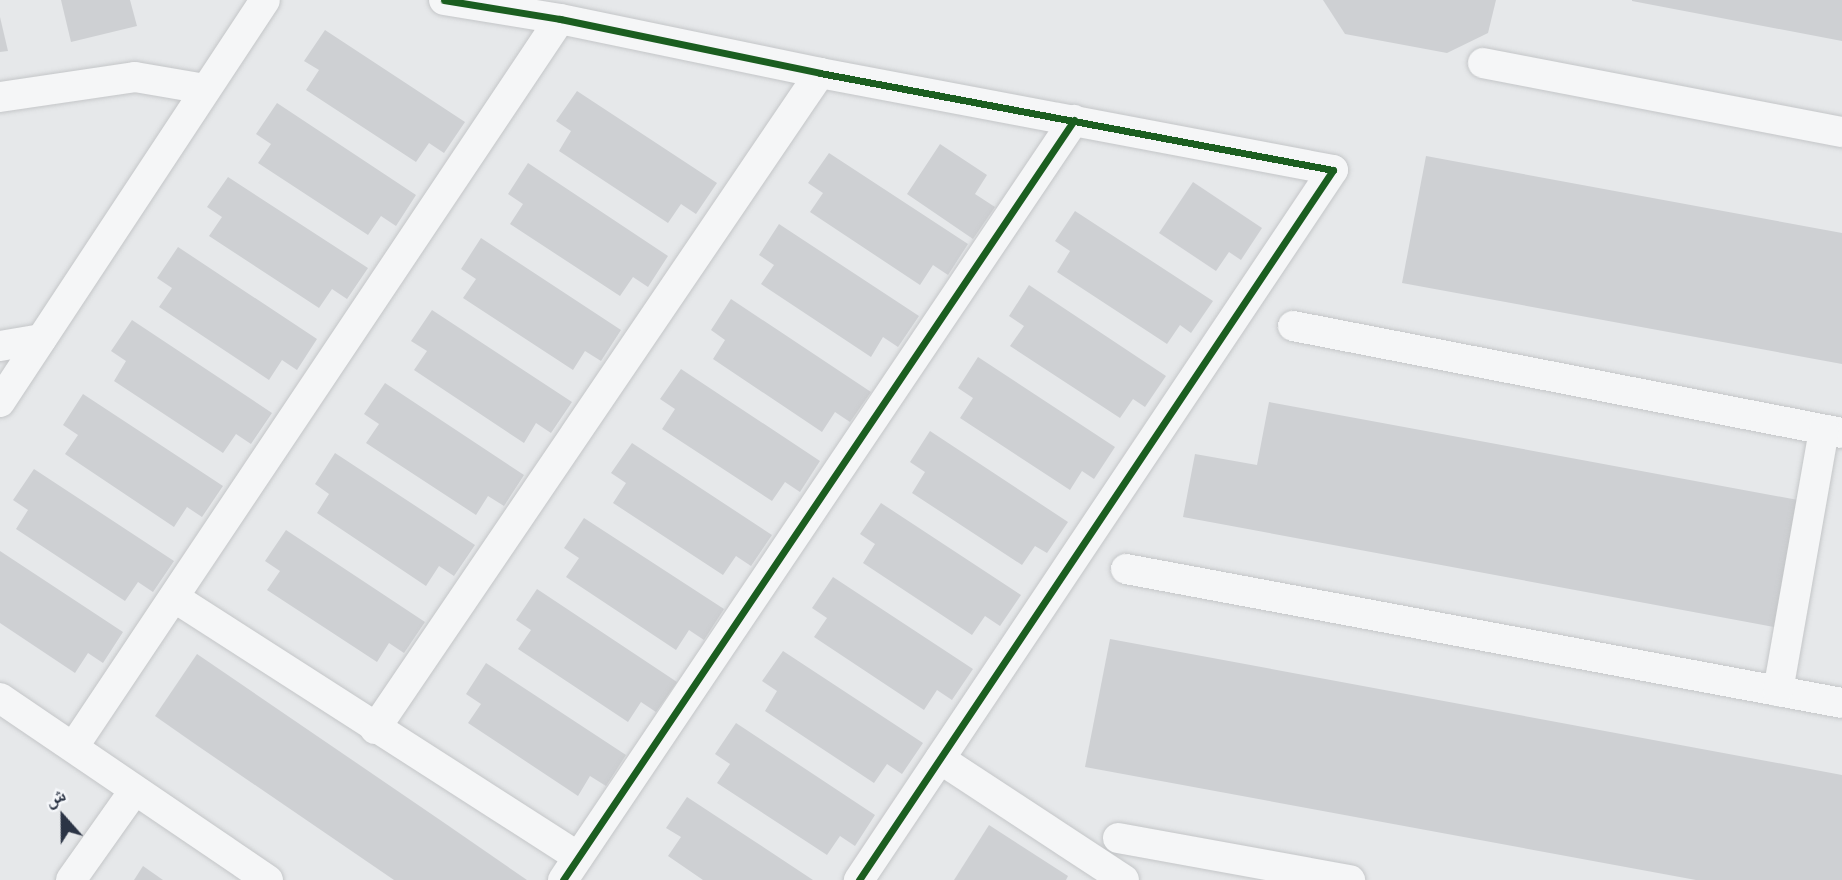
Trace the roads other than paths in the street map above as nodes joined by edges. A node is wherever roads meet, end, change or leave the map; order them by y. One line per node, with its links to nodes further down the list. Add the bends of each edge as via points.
1 (265, 0): 6 (street)
2 (444, 0): 3 (street)
3 (560, 19): 5 (street); 16 (street)
4 (1483, 63): 9 (street)
5 (820, 73): 8 (street); 20 (street)
6 (205, 89): 7 (street, via 135,77); 11 (street)
7 (0, 97)
8 (1074, 120): 22 (street, via 1333,170); 25 (street)
9 (1842, 132)
10 (1293, 326): 14 (street)
11 (41, 339): 12 (street); 13 (street)
12 (0, 346)
13 (0, 402)
14 (1833, 431): 17 (street)
15 (1126, 569): 17 (street)
16 (175, 598): 20 (street); 21 (street)
17 (1778, 691): 19 (street)
18 (0, 698): 21 (street)
19 (1842, 703)
20 (375, 729): 25 (street)
21 (74, 747): 23 (street)
22 (940, 759): 28 (street); 29 (street)
23 (134, 791): 26 (street); 27 (street)
24 (1118, 838): 30 (street)
25 (571, 869)
26 (71, 880)
27 (268, 880)
28 (859, 880)
29 (1124, 880)
30 (1350, 880)

